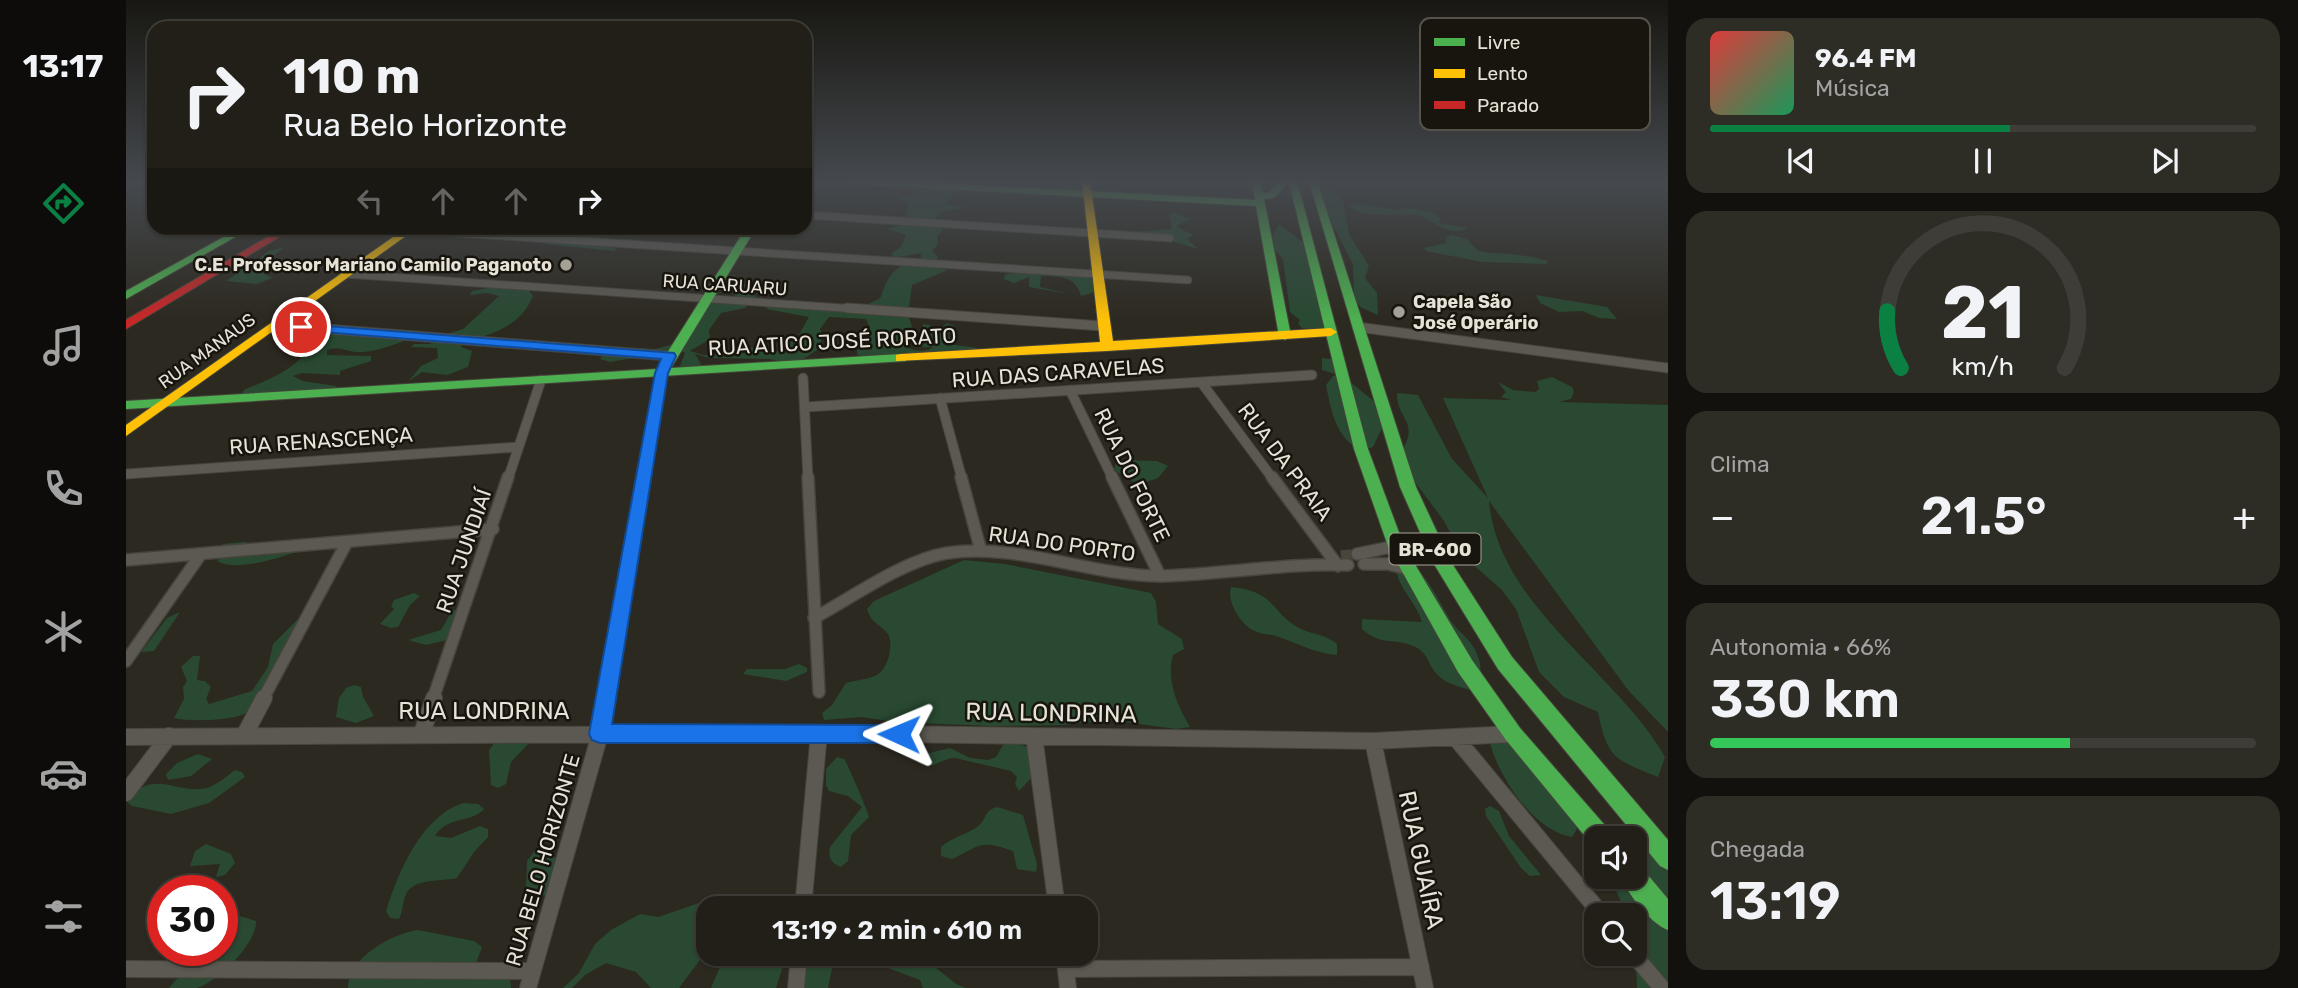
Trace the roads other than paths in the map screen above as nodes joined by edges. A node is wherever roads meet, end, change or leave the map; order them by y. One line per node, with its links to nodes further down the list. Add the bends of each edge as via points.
1 (997, 227): 6 (street)
2 (1090, 227): 6 (street)
3 (1264, 227): 24 (street)
4 (1305, 227): 23 (street, BR-600)
5 (1327, 227): 22 (street, BR-600)
6 (1091, 233): 12 (street); 15 (street)
7 (235, 235): 17 (street)
8 (277, 235): 20 (street)
9 (401, 235): 14 (street, RUA MANAUS)
10 (503, 235): 13 (street)
11 (747, 235): 13 (street, RUA BELO HORIZONTE)
12 (1170, 238)
13 (737, 250): 15 (street); 18 (street, RUA BELO HORIZONTE)
14 (346, 274): 18 (street, RUA CARUARU); 19 (street, RUA MANAUS)
15 (1096, 274): 16 (street); 21 (street)
16 (1188, 280)
17 (126, 296)
18 (705, 300): 21 (street, RUA CARUARU); 26 (street, RUA BELO HORIZONTE)
19 (275, 325): 26 (street); 35 (street, RUA MANAUS)
20 (126, 326)
21 (1102, 326): 25 (street)
22 (1357, 327): 27 (street); 65 (street, BR-600, via 1408,487 1424,527 1468,607 1558,730)
23 (1331, 332): 24 (street, RUA ATICO JOSÉ RORATO); 43 (street, BR-600, via 1370,480)
24 (1285, 336): 25 (street, RUA ATICO JOSÉ RORATO)
25 (1107, 347): 28 (street, RUA ATICO JOSÉ RORATO)
26 (669, 356): 28 (street, RUA BELO HORIZONTE)
27 (1668, 368)
28 (661, 373): 31 (street, RUA ATICO JOSÉ RORATO); 56 (street, RUA BELO HORIZONTE)
29 (1312, 374): 32 (street, RUA DAS CARAVELAS)
30 (803, 378): 37 (street)
31 (541, 380): 35 (street, RUA ATICO JOSÉ RORATO); 39 (street, RUA JUNDIAÍ)
32 (1201, 382): 33 (street, RUA DAS CARAVELAS); 47 (street, RUA DA PRAIA)
33 (1070, 390): 34 (street, RUA DAS CARAVELAS); 49 (street, RUA DO FORTE)
34 (940, 398): 37 (street, RUA DAS CARAVELAS); 44 (street)
35 (169, 402): 36 (street, RUA ATICO JOSÉ RORATO); 38 (street, RUA MANAUS)
36 (126, 405)
37 (806, 407): 50 (street)
38 (126, 432)
39 (518, 447): 40 (street, RUA RENASCENÇA); 41 (street, RUA JUNDIAÍ)
40 (126, 474)
41 (493, 529): 42 (street); 53 (street, RUA JUNDIAÍ)
42 (347, 542): 45 (street); 55 (street)
43 (1396, 546): 48 (street, BR-600); 48 (street, via 1360,559)
44 (981, 551): 49 (street, RUA DO PORTO); 50 (street, RUA DO PORTO, via 946,553 914,564)
45 (201, 554): 46 (street); 51 (street)
46 (126, 560)
47 (1336, 561): 49 (street, RUA DO PORTO)
48 (1408, 569): 57 (street, BR-600, via 1465,666)
49 (1160, 576)
50 (814, 618): 52 (street)
51 (126, 661)
52 (819, 692)
53 (422, 733): 55 (street, RUA LONDRINA); 56 (street, RUA LONDRINA)
54 (819, 733): 56 (street, RUA LONDRINA); 59 (street, RUA LONDRINA); 67 (street)
55 (245, 734): 58 (street, RUA LONDRINA)
56 (600, 734): 77 (street, RUA BELO HORIZONTE)
57 (1513, 734): 61 (street, RUA LONDRINA); 64 (street, BR-600)
58 (169, 736): 60 (street, RUA LONDRINA); 63 (street)
59 (1034, 736): 62 (street, RUA LONDRINA); 68 (street)
60 (126, 737)
61 (1455, 737): 62 (street, RUA LONDRINA); 69 (street)
62 (1373, 741): 75 (street, RUA GUAÍRA)
63 (126, 793)
64 (1591, 826)
65 (1668, 858)
66 (1643, 889): 70 (street)
67 (804, 896)
68 (1055, 896)
69 (1592, 903)
70 (1668, 918)
71 (1098, 962): 75 (street)
72 (798, 966): 79 (street)
73 (1066, 966): 80 (street)
74 (1643, 966): 82 (street)
75 (1421, 967): 81 (street, RUA GUAÍRA)
76 (126, 969): 77 (street)
77 (533, 971): 78 (street, RUA BELO HORIZONTE)
78 (528, 988)
79 (796, 988)
80 (1068, 988)
81 (1425, 988)
82 (1662, 988)

